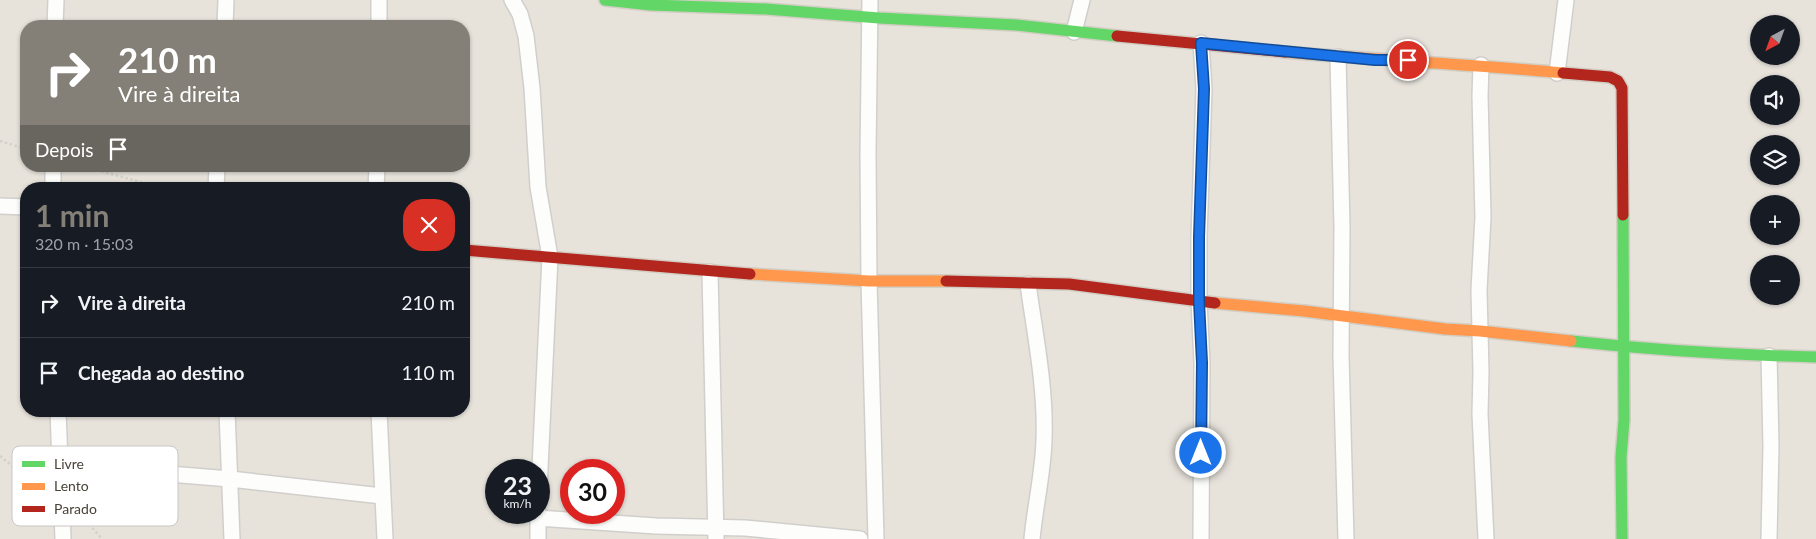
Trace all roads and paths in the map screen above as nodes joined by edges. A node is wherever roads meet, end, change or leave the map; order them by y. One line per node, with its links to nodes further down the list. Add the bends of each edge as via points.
1 (56, 0): 10 (street)
2 (226, 0): 11 (street)
3 (379, 0): 12 (street)
4 (512, 0): 25 (street, via 526,36 538,187)
5 (605, 0): 9 (street)
6 (870, 0): 9 (street)
7 (1082, 0): 13 (street)
8 (1566, 0): 17 (street)
9 (868, 16): 13 (street); 27 (street)
10 (55, 20)
11 (225, 20)
12 (379, 20)
13 (1074, 32): 14 (street)
14 (1201, 43): 15 (street); 29 (street, via 1204,89)
15 (1338, 57): 16 (street); 30 (street)
16 (1481, 65): 17 (street); 31 (street, via 1483,216)
17 (1557, 73): 32 (street, via 1610,77 1618,80 1622,88)
18 (0, 141): 19 (path)
19 (20, 147)
20 (104, 172): 21 (path)
21 (140, 182)
22 (0, 206): 23 (street)
23 (20, 207)
24 (470, 250): 25 (street)
25 (550, 257): 26 (street); 39 (street)
26 (710, 272): 27 (street); 46 (street)
27 (869, 281): 28 (street); 52 (street)
28 (1028, 284): 29 (street, via 1069,284); 53 (street, via 1043,391 1044,422 1041,480)
29 (1199, 301): 30 (street); 54 (street)
30 (1341, 316): 31 (street); 55 (street)
31 (1480, 331): 32 (street); 56 (street)
32 (1622, 347): 33 (street); 57 (street)
33 (1769, 356): 34 (street); 58 (street)
34 (1816, 357)
35 (58, 417): 38 (street)
36 (227, 417): 41 (street)
37 (379, 417): 42 (street)
38 (59, 446)
39 (540, 459)
40 (178, 474): 41 (street)
41 (230, 479): 42 (street); 48 (street)
42 (382, 496): 49 (street)
43 (550, 516): 46 (street)
44 (538, 524): 50 (street)
45 (62, 526): 47 (street)
46 (716, 534): 51 (street, via 744,528)
47 (63, 539)
48 (232, 539)
49 (385, 539)
50 (538, 539)
51 (860, 539)
52 (876, 539)
53 (1032, 539)
54 (1201, 539)
55 (1346, 539)
56 (1486, 539)
57 (1622, 539)
58 (1769, 539)

